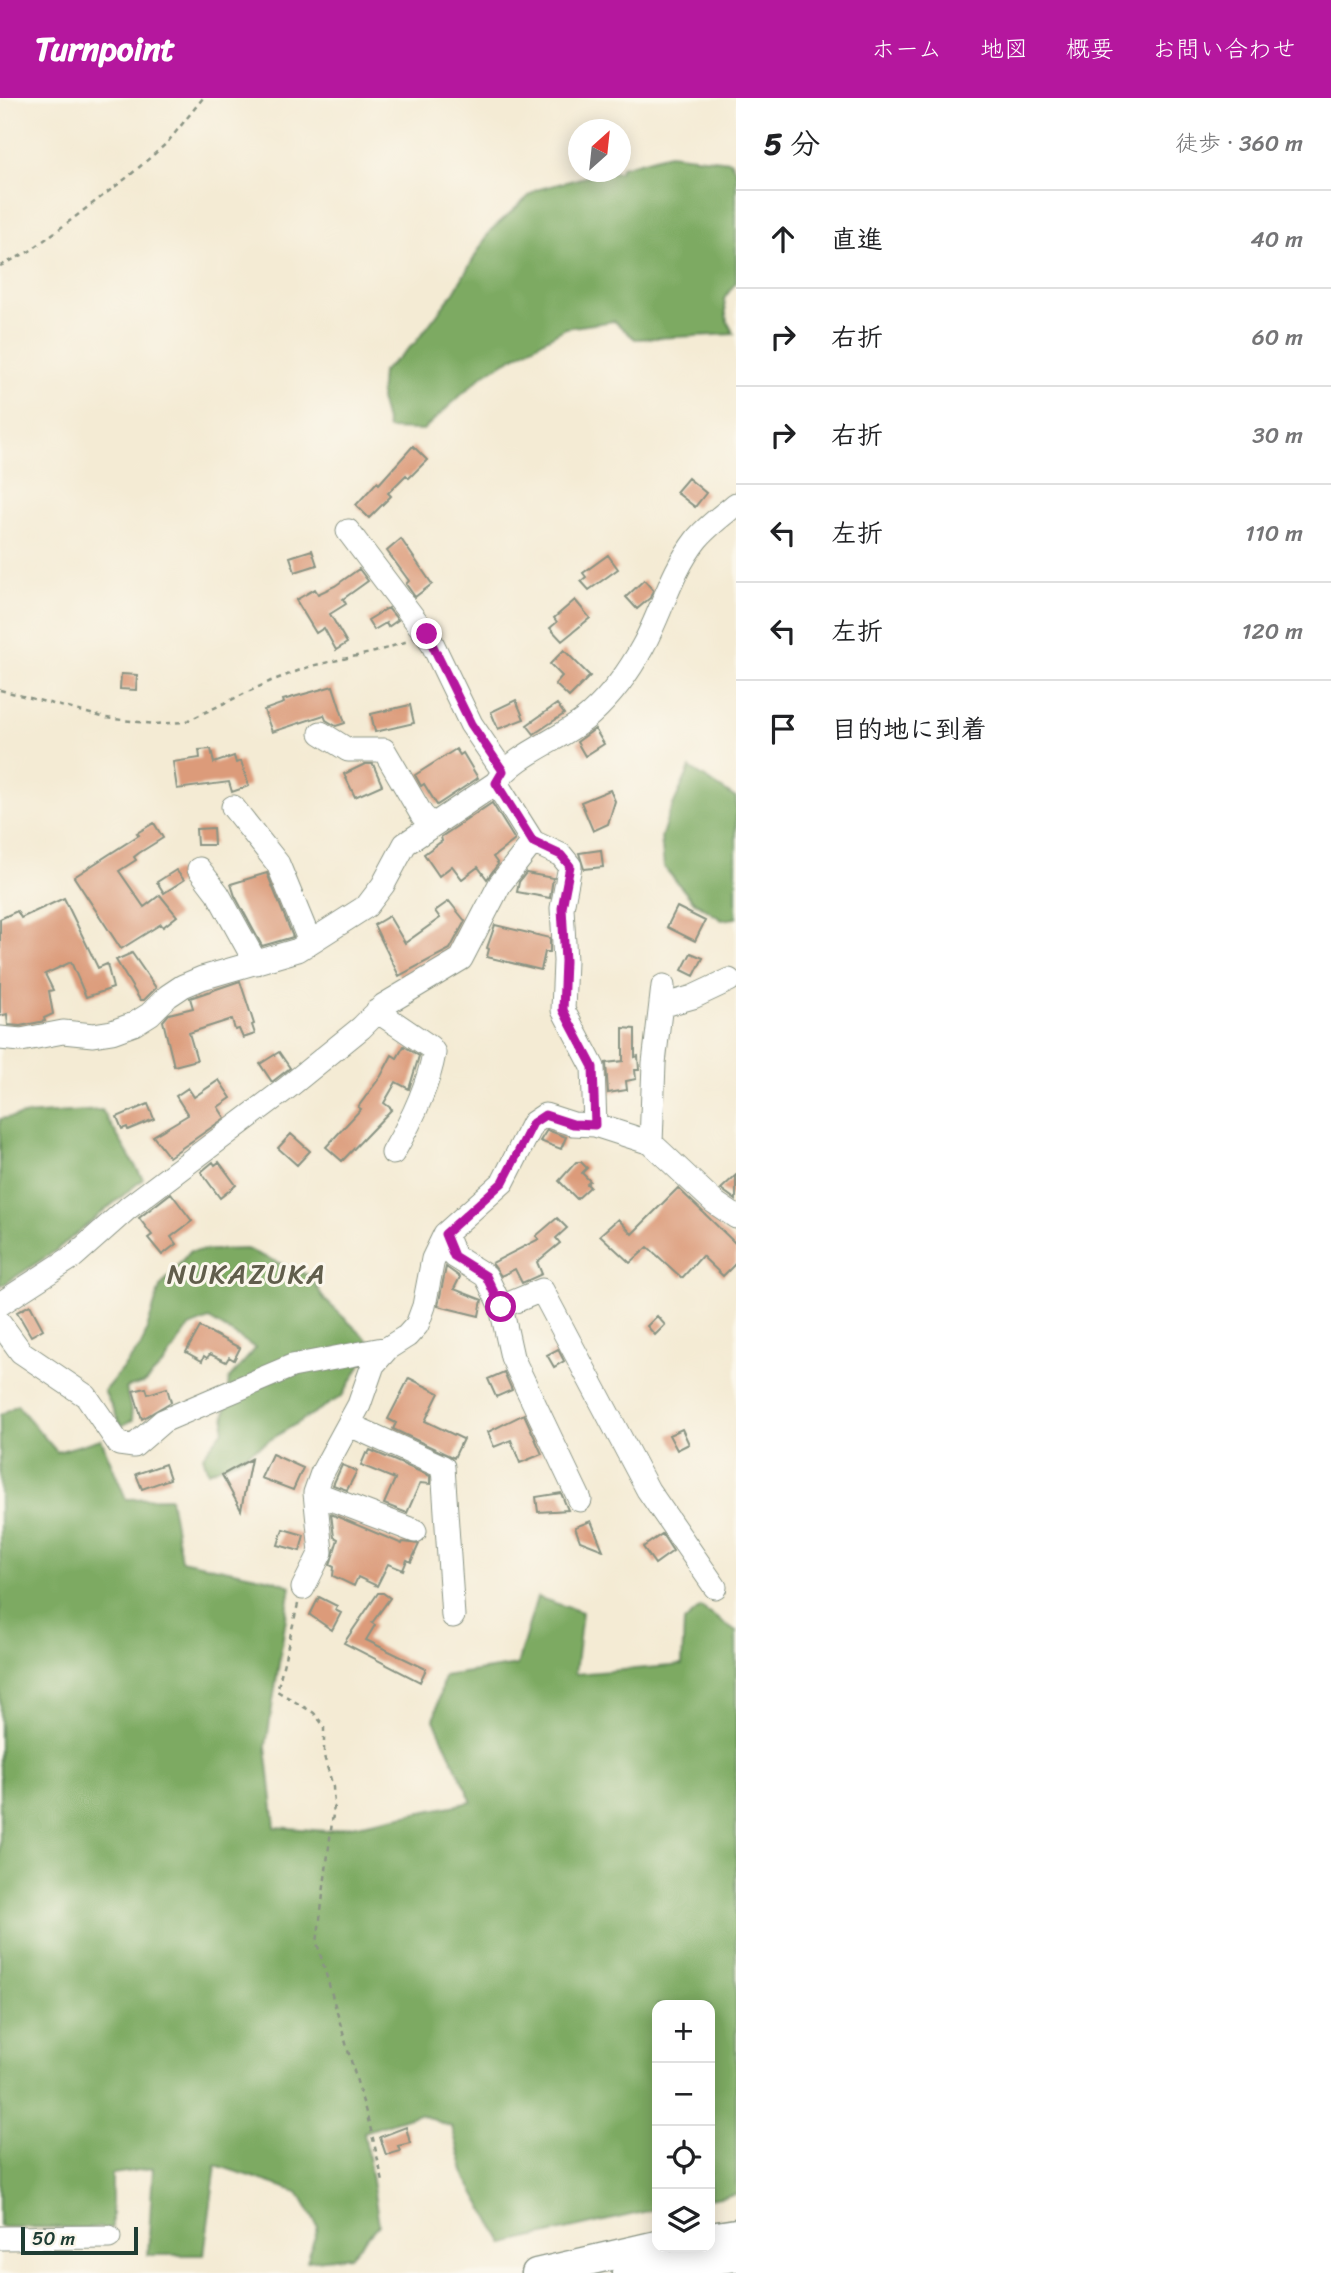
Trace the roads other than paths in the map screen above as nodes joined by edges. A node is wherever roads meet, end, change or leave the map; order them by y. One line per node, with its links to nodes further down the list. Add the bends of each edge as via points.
1 (736, 504): 4 (street, via 696,539 674,575 644,645 592,713)
2 (348, 531): 4 (street, via 427,634)
3 (321, 733): 6 (street, via 348,750 384,750)
4 (500, 777): 6 (street); 7 (street)
5 (233, 807): 9 (street, via 278,864)
6 (432, 825): 9 (street, via 405,844 367,906)
7 (533, 842): 12 (street, via 500,884 461,959); 14 (street, via 561,855 570,866 562,908 563,1010 593,1067)
8 (199, 869): 10 (street)
9 (310, 942): 10 (street)
10 (256, 963): 13 (street, via 183,986 142,1019 112,1032)
11 (729, 980): 15 (street, via 694,997 662,996)
12 (377, 1011): 16 (street, via 434,1053 409,1127); 19 (street, via 74,1256)
13 (0, 1038)
14 (595, 1125): 15 (street); 18 (street, via 545,1115 533,1123 503,1182)
15 (651, 1143): 17 (street, via 714,1202)
16 (393, 1153)
17 (736, 1216)
18 (445, 1234): 20 (street, via 454,1256 486,1276); 22 (street, via 433,1259 417,1325)
19 (0, 1304)
20 (501, 1307): 25 (street, via 512,1357); 27 (street, via 542,1290 648,1490)
21 (0, 1323): 22 (street, via 21,1352 86,1396 119,1444 134,1446 163,1422 292,1366)
22 (388, 1348): 23 (street, via 373,1366)
23 (349, 1425): 24 (street); 29 (street, via 443,1467)
24 (315, 1493): 26 (street); 28 (street, via 321,1552)
25 (580, 1500)
26 (415, 1531)
27 (715, 1587)
28 (303, 1588)
29 (453, 1616)
30 (736, 2233): 31 (main road)
31 (715, 2236)
32 (109, 2237): 33 (street)
33 (0, 2238)
34 (652, 2246): 36 (main road)
35 (736, 2258): 37 (main road)
36 (536, 2273)
37 (626, 2273)

